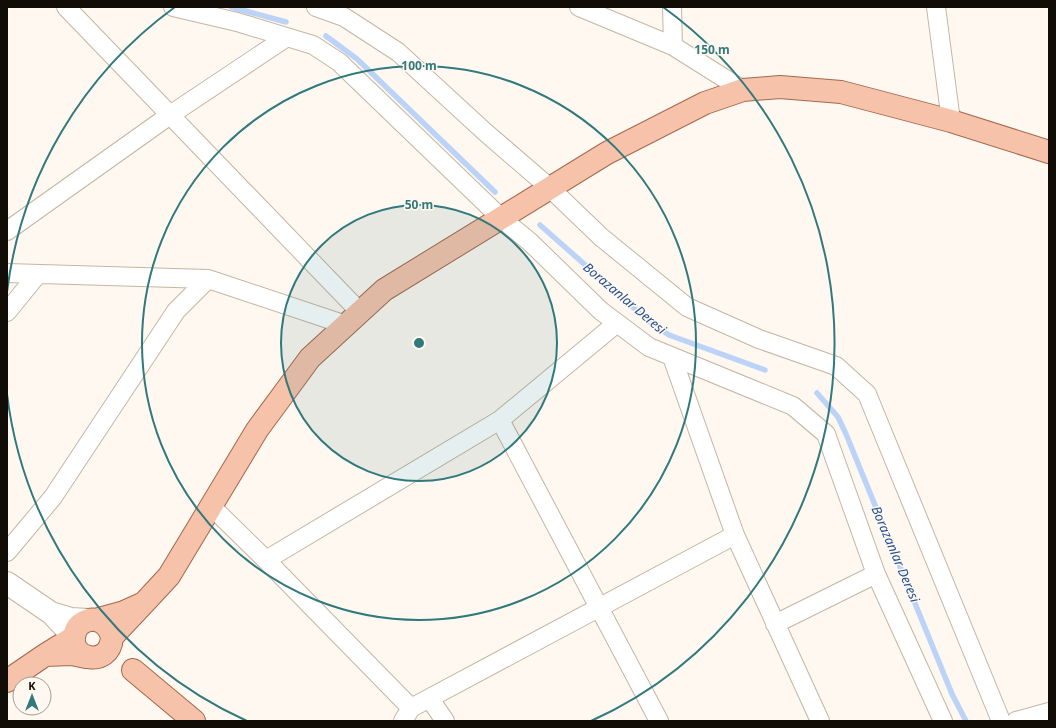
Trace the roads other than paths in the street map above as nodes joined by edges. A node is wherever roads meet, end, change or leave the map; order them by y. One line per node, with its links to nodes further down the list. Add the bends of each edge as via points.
1 (66, 7): 10 (street)
2 (173, 7): 7 (street)
3 (316, 7): 13 (street, via 344,17 398,52)
4 (579, 7): 8 (street)
5 (672, 7): 8 (street)
6 (936, 7): 11 (street)
7 (287, 37): 10 (street); 14 (street, via 313,45 339,62)
8 (673, 46): 9 (street)
9 (743, 90): 11 (main road, via 780,87 841,92); 13 (main road, via 705,103 607,153)
10 (170, 115): 15 (street); 20 (street)
11 (952, 121): 12 (main road)
12 (1049, 152)
13 (550, 188): 14 (main road); 47 (street, via 601,237 687,306 759,339 836,366 867,394)
14 (500, 218): 20 (main road, via 384,290); 21 (street, via 530,242 601,311)
15 (7, 231)
16 (7, 273): 17 (street)
17 (37, 275): 18 (street, via 142,276); 19 (street)
18 (208, 280): 20 (street); 26 (street, via 176,311 53,497)
19 (7, 312)
20 (353, 319): 24 (main road, via 306,364 257,430)
21 (617, 323): 22 (street, via 649,347); 23 (street)
22 (672, 357): 25 (street); 28 (street, via 793,406 826,434)
23 (500, 420): 27 (street); 31 (street)
24 (212, 507): 27 (street); 30 (main road, via 170,576)
25 (735, 535): 31 (street); 34 (street)
26 (7, 552)
27 (266, 560): 41 (street)
28 (876, 574): 34 (street); 46 (street)
29 (7, 583): 32 (main road)
30 (144, 604): 33 (main road); 36 (main road)
31 (598, 608): 39 (street); 44 (street)
32 (51, 613): 33 (main road); 35 (main road)
33 (92, 620): 35 (main road, via 78,626); 36 (main road, via 107,625)
34 (775, 624): 45 (street)
35 (74, 637): 36 (main road, via 77,649); 37 (main road)
36 (103, 648): 37 (main road); 42 (main road)
37 (45, 655): 38 (main road)
38 (7, 681)
39 (430, 699): 41 (street); 43 (street)
40 (1049, 712): 48 (street)
41 (407, 715)
42 (194, 721)
43 (445, 721)
44 (659, 721)
45 (820, 721)
46 (943, 721)
47 (1001, 721)
48 (1016, 721)

